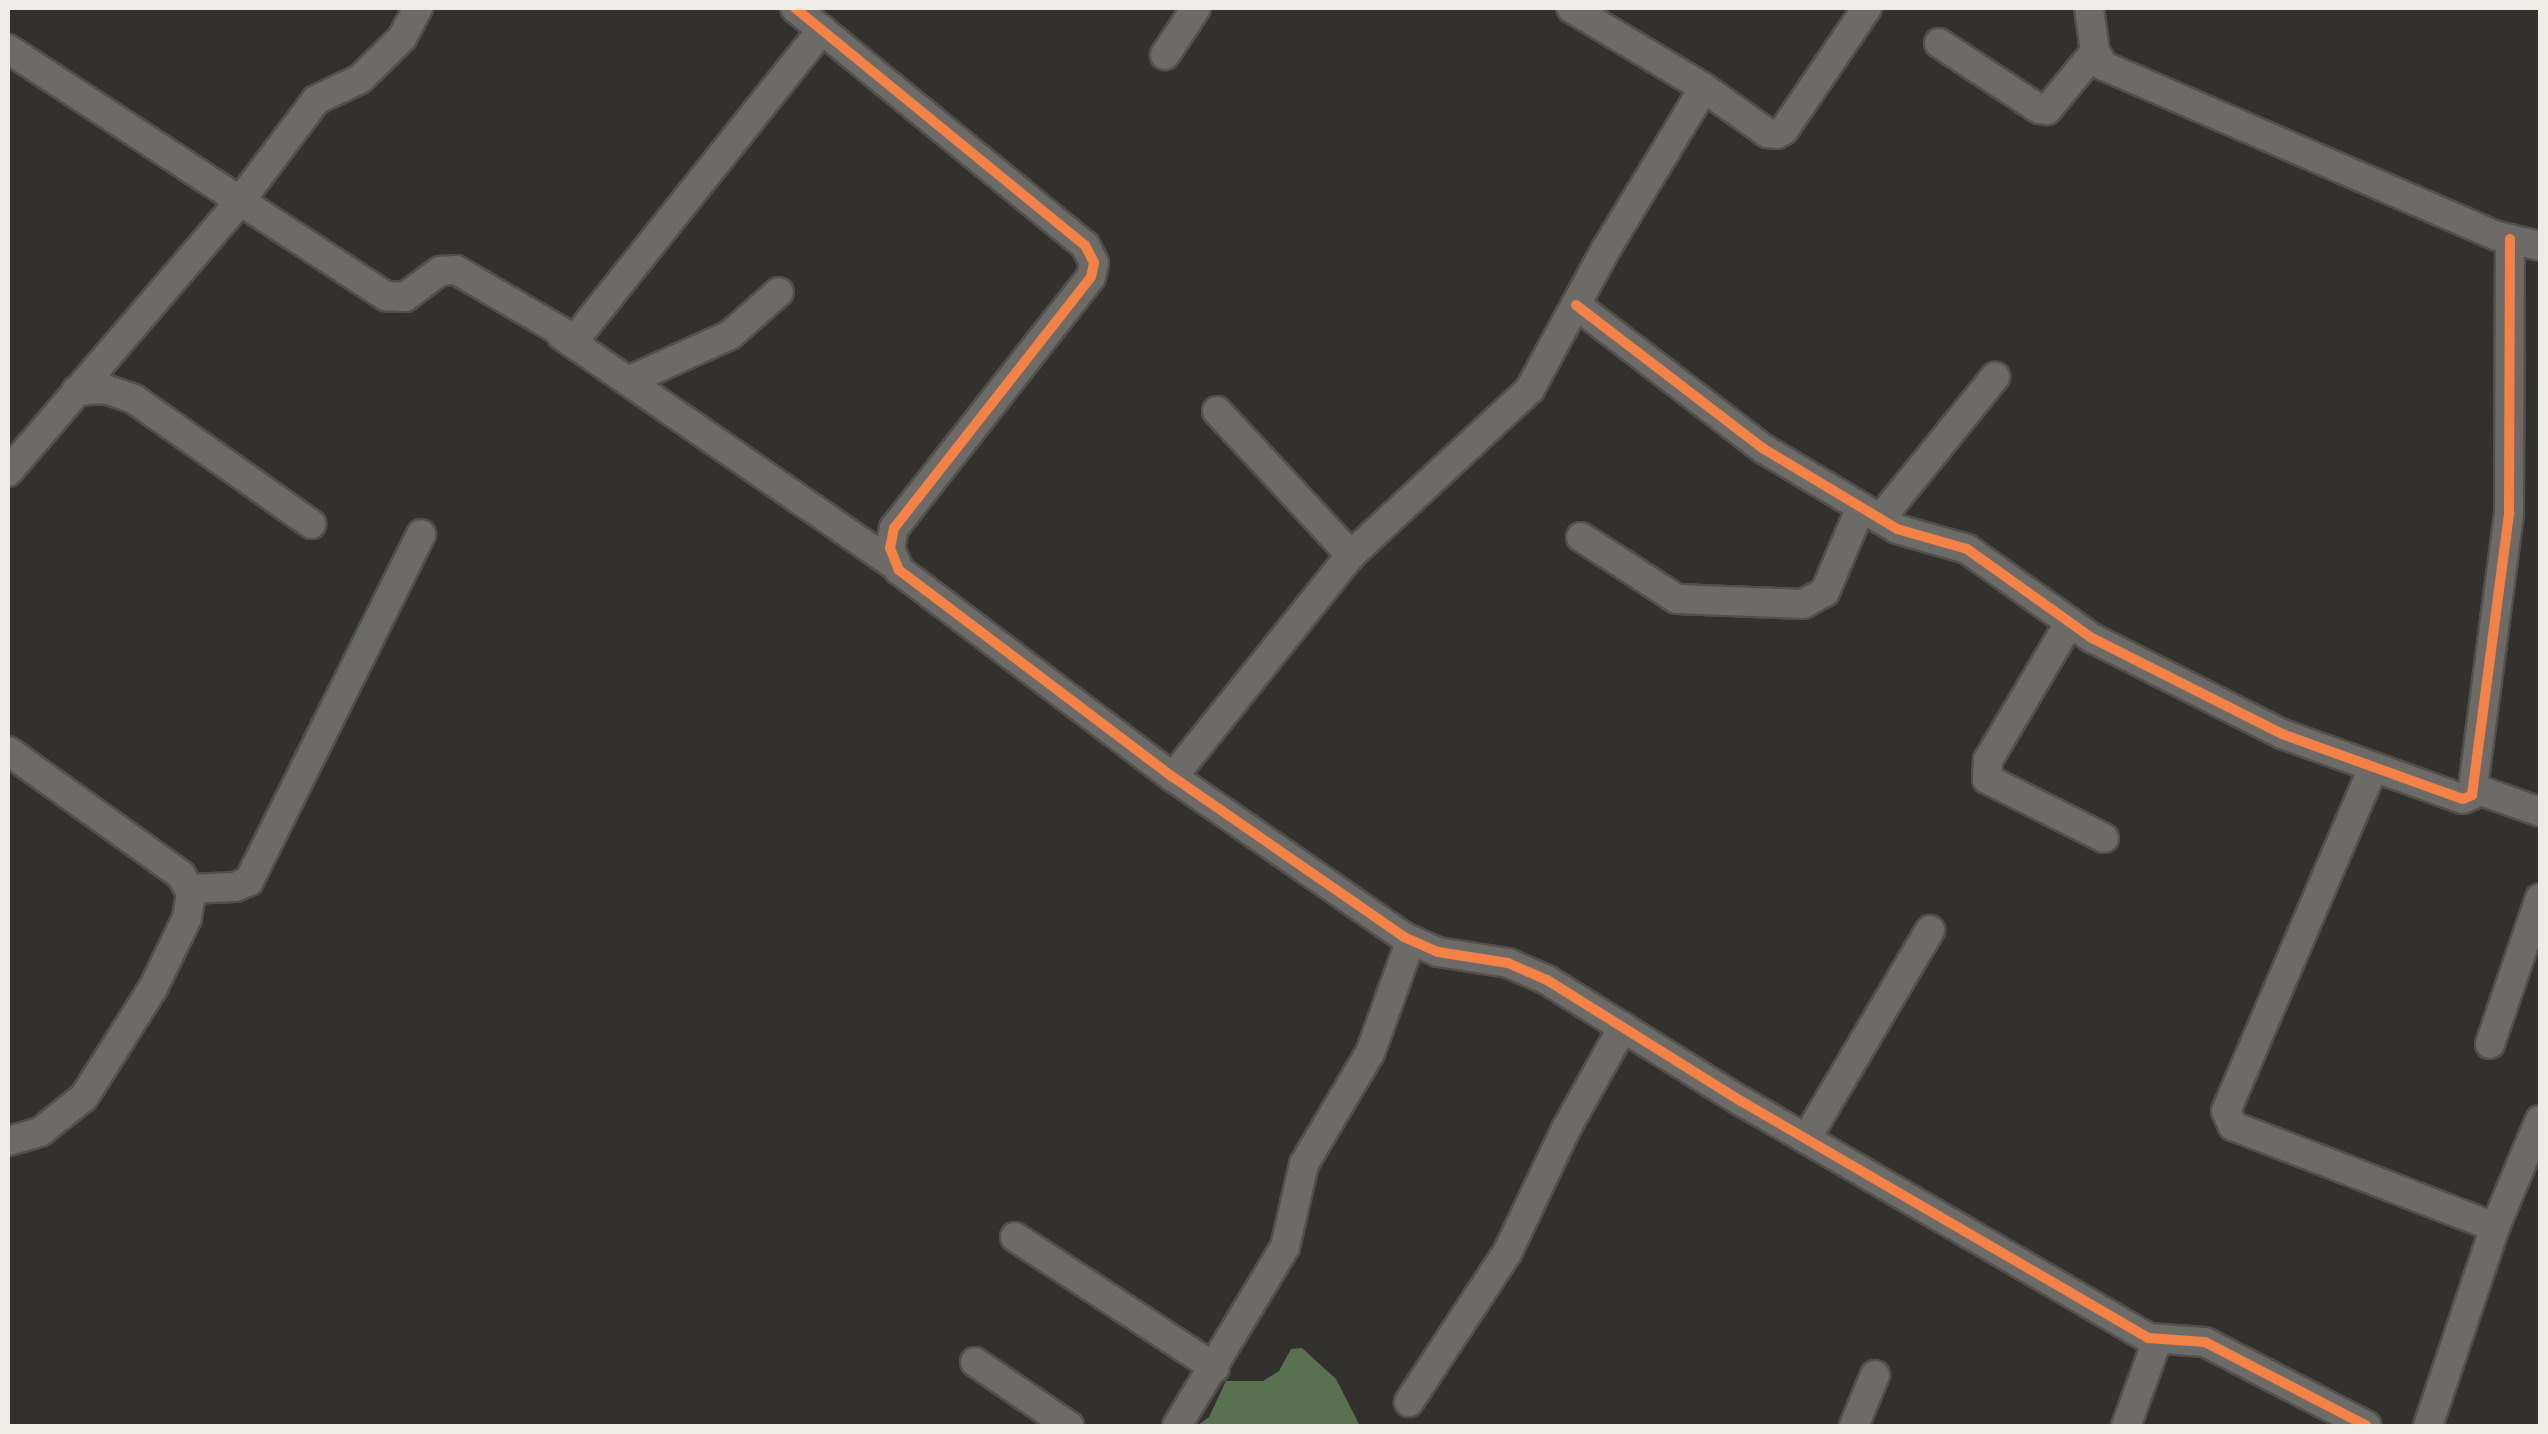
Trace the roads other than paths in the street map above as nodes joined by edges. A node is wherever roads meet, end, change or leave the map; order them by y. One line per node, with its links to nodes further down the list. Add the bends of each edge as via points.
1 (418, 8): 13 (street, via 402,38 360,79 316,100)
2 (795, 8): 7 (street)
3 (1196, 8): 11 (street)
4 (1571, 8): 12 (street)
5 (1868, 8): 12 (street, via 1777,134)
6 (2089, 8): 10 (street)
7 (822, 30): 18 (street, via 580,333); 29 (street, via 1084,244 1094,263 1091,277 894,528)
8 (1938, 43): 10 (street, via 2047,110)
9 (8, 49): 13 (street)
10 (2095, 52): 14 (street, via 2104,66)
11 (1165, 55)
12 (1704, 88): 17 (street)
13 (240, 200): 18 (street, via 386,296 405,297 440,271 456,270); 21 (street)
14 (2510, 240): 15 (street); 34 (street, via 2510,513)
15 (2540, 246)
16 (779, 292): 20 (street, via 730,335)
17 (1576, 306): 24 (street, via 1764,449); 28 (street, via 1530,388)
18 (561, 335): 20 (street)
19 (1995, 377): 24 (street)
20 (628, 381): 29 (street)
21 (76, 390): 23 (street); 25 (street, via 134,399)
22 (1216, 411): 28 (street)
23 (8, 472)
24 (1871, 513): 27 (street, via 1825,592 1803,604 1676,599); 30 (street, via 1897,529 1966,549)
25 (311, 524)
26 (421, 534): 37 (street, via 248,881 236,888)
27 (1582, 537)
28 (1351, 555): 33 (street)
29 (895, 564): 33 (street)
30 (2070, 622): 32 (street, via 2282,734); 36 (street, via 1988,760 1987,779)
31 (8, 751): 37 (street, via 181,875)
32 (2373, 768): 34 (street, via 2463,798); 46 (street, via 2226,1111 2233,1126)
33 (1173, 777): 40 (street)
34 (2473, 788): 35 (street)
35 (2540, 812)
36 (2104, 838)
37 (189, 888): 45 (street, via 187,918 153,988 84,1097 60,1120)
38 (2540, 898): 42 (street)
39 (1930, 930): 44 (street)
40 (1411, 940): 41 (street, via 1529,971); 50 (street, via 1380,1031 1304,1164 1285,1247)
41 (1623, 1027): 44 (street); 52 (street, via 1508,1251)
42 (2490, 1044)
43 (2540, 1120): 46 (street)
44 (1806, 1140): 48 (street)
45 (8, 1141)
46 (2495, 1227): 58 (street)
47 (1015, 1237): 50 (street)
48 (2157, 1341): 56 (street); 57 (street, via 2205,1342)
49 (975, 1362): 53 (street)
50 (1215, 1368): 54 (street)
51 (1875, 1375): 55 (street)
52 (1409, 1402)
53 (1069, 1426)
54 (1177, 1426)
55 (1854, 1426)
56 (2126, 1426)
57 (2367, 1426)
58 (2428, 1426)

